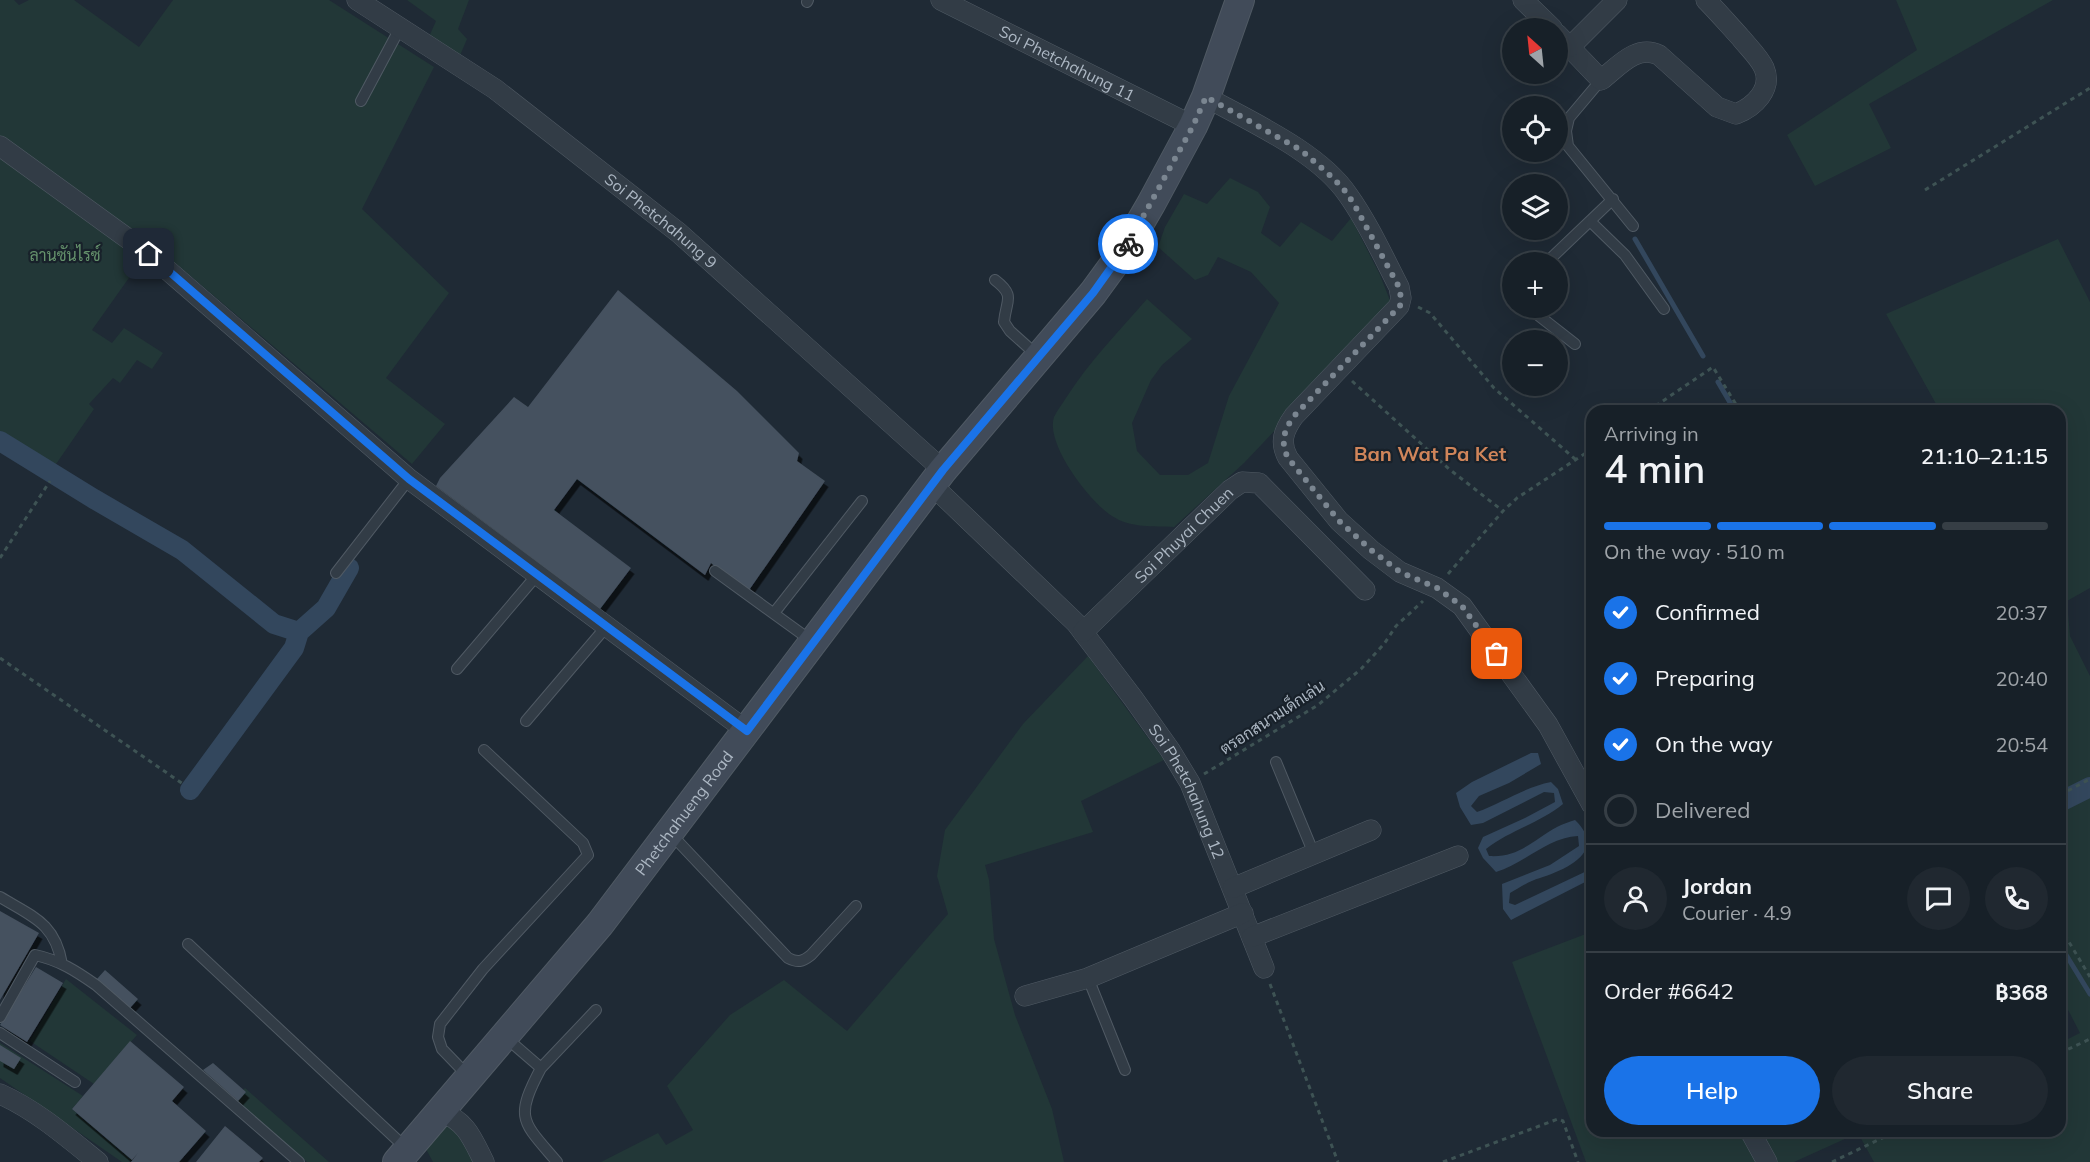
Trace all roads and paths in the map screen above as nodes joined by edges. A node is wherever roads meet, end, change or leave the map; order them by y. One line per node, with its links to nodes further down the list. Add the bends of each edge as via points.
1 (357, 0): 8 (street, Soi Phetchahung 9)
2 (941, 0): 15 (street, Soi Phetchahung 11)
3 (1239, 0): 13 (main road, Phetchahueng Road)
4 (1617, 0): 9 (street)
5 (1534, 3): 7 (street)
6 (1714, 3): 11 (street, via 1764,67 1765,86 1760,98 1744,111 1736,114 1717,107 1652,51 1637,52)
7 (1545, 18)
8 (400, 28): 14 (lane); 33 (street, Soi Phetchahung 9, via 495,89 679,233)
9 (1568, 36)
10 (1568, 45): 11 (street)
11 (1601, 80): 18 (lane, via 1569,118 1566,131 1569,146)
12 (2090, 88): 17 (path)
13 (1206, 97): 15 (main road, Phetchahueng Road); 23 (street, via 1301,150 1347,193 1399,287)
14 (361, 101)
15 (1193, 126): 27 (main road, Phetchahueng Road, via 1123,252)
16 (0, 146): 34 (street, via 149,254)
17 (1925, 190)
18 (1613, 199): 19 (lane); 20 (lane)
19 (1590, 221): 21 (lane); 24 (lane, via 1625,255)
20 (1633, 226)
21 (1557, 252)
22 (995, 280): 27 (lane, via 1009,294 1004,322)
23 (1401, 298): 28 (street, via 1392,316); 32 (path, via 1430,313 1494,388)
24 (1664, 309)
25 (1542, 318): 26 (lane)
26 (1575, 344)
27 (1039, 357): 33 (main road, Phetchahueng Road)
28 (1340, 369): 37 (path, via 1449,469); 42 (street, via 1288,424 1283,449 1339,521 1371,550 1400,572)
29 (1657, 405): 30 (path, via 1713,367)
30 (1736, 405)
31 (1586, 453): 32 (path, ตรอกสนามเด็กเล่น)
32 (1575, 459): 37 (path, ตรอกสนามเด็กเล่น)
33 (938, 478): 46 (street, Soi Phetchahung 12); 47 (main road, Phetchahueng Road)
34 (409, 479): 40 (lane); 41 (street)
35 (50, 481): 38 (path)
36 (862, 501): 44 (lane)
37 (1503, 511): 42 (path, ตรอกสนามเด็กเล่น)
38 (0, 558)
39 (715, 571): 44 (lane)
40 (336, 573)
41 (537, 575): 45 (street); 49 (lane)
42 (1437, 588): 55 (path, ตรอกสนามเด็กเล่น, via 1396,626 1361,669 1318,705); 58 (street, via 1473,619 1548,725)
43 (1365, 590): 46 (street, Soi Phuyai Chuen, via 1259,483 1242,482)
44 (774, 614): 47 (lane)
45 (606, 627): 50 (lane); 51 (street)
46 (1083, 632): 55 (street, Soi Phetchahung 12)
47 (813, 642): 51 (main road, Phetchahueng Road)
48 (0, 658): 56 (path)
49 (457, 669)
50 (526, 721)
51 (747, 731): 60 (main road, Phetchahueng Road)
52 (484, 750): 83 (lane, via 583,843 588,855 483,969 440,1024 438,1037 442,1049)
53 (1276, 762): 61 (lane)
54 (2090, 779): 57 (path)
55 (1190, 783): 63 (street, Soi Phetchahung 12)
56 (183, 784)
57 (2066, 792)
58 (1586, 794)
59 (1371, 830): 61 (street)
60 (670, 832): 65 (lane, via 788,958 798,962 811,955); 78 (main road, Phetchahueng Road, via 600,924)
61 (1314, 854): 63 (street)
62 (1458, 856): 67 (street)
63 (1233, 888): 66 (street, Soi Phetchahung 12)
64 (0, 897): 70 (lane, via 50,929)
65 (856, 906)
66 (1243, 913): 67 (street, Soi Phetchahung 12); 73 (street)
67 (1252, 937): 71 (street, Soi Phetchahung 12)
68 (2066, 937): 72 (path)
69 (188, 944): 89 (lane)
70 (63, 964): 76 (lane, via 35,956); 91 (lane, via 96,985)
71 (1264, 968): 94 (path)
72 (2090, 977)
73 (1088, 978): 74 (street); 82 (lane)
74 (1025, 996)
75 (596, 1010): 81 (lane)
76 (0, 1017)
77 (0, 1034): 84 (lane)
78 (504, 1036): 81 (lane); 83 (main road, Phetchahueng Road)
79 (2090, 1039): 80 (path)
80 (2066, 1050)
81 (541, 1068): 93 (lane, via 529,1089 524,1113 527,1126)
82 (1125, 1070)
83 (469, 1077): 86 (main road, Phetchahueng Road)
84 (75, 1082)
85 (0, 1094): 90 (street, via 34,1113)
86 (440, 1112): 89 (main road, Phetchahueng Road); 92 (street, via 453,1116 468,1130)
87 (1753, 1137): 97 (street)
88 (1884, 1137): 98 (path)
89 (402, 1156)
90 (98, 1162)
91 (299, 1162)
92 (484, 1162)
93 (556, 1162)
94 (1338, 1162)
95 (1443, 1162): 96 (path, via 1558,1119 1563,1121)
96 (1578, 1162)
97 (1767, 1162)
98 (1832, 1162)

